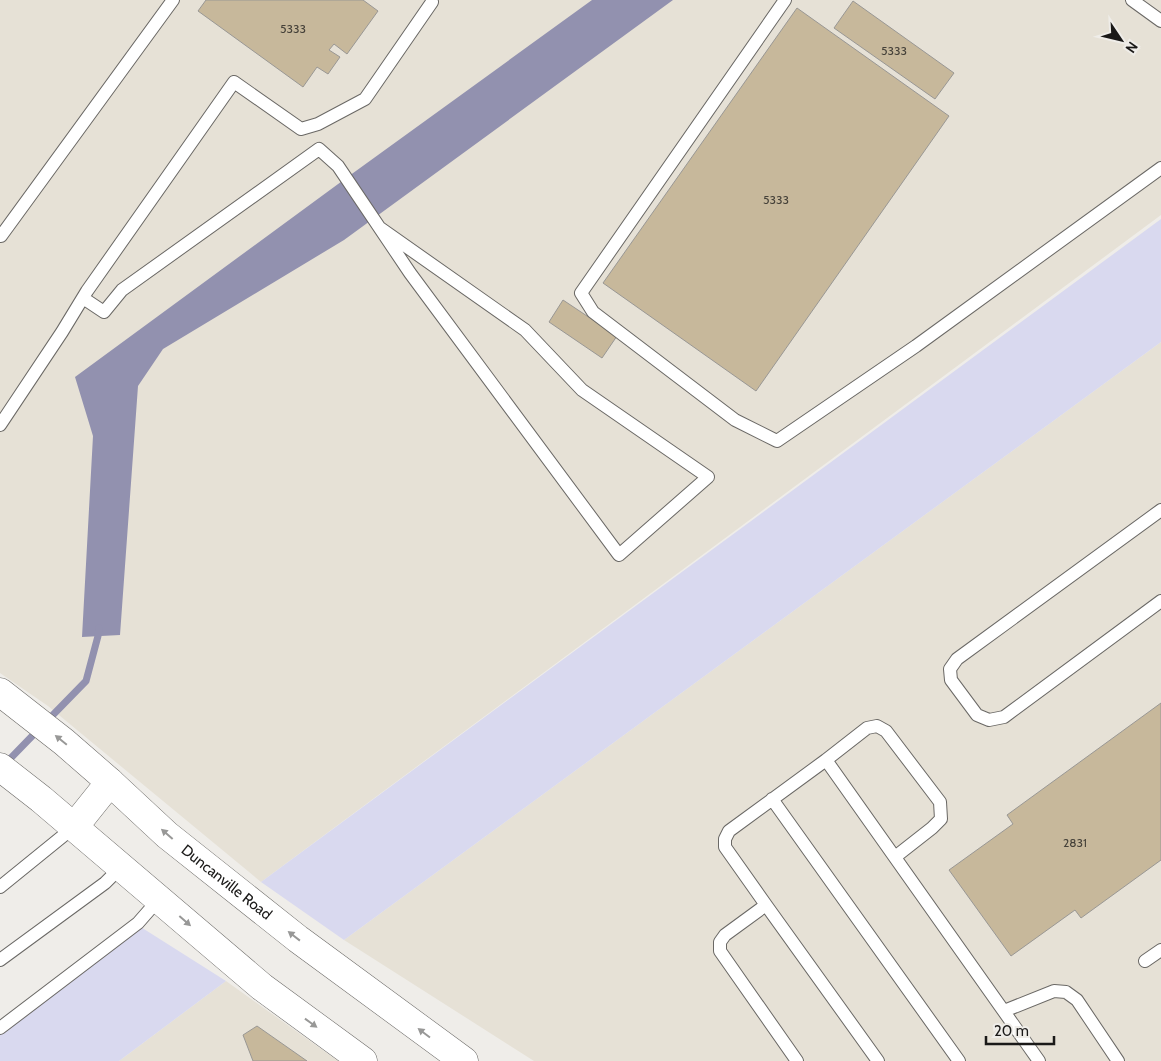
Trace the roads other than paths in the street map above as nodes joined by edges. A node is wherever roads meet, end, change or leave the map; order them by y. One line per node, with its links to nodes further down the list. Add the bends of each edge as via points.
1 (173, 0): 8 (lane)
2 (785, 0): 6 (lane, via 581,293 594,312 735,420 777,441 916,346)
3 (1132, 0): 5 (lane)
4 (432, 1): 9 (lane, via 365,99 318,124 301,129 234,82)
5 (1161, 22)
6 (1161, 168)
7 (380, 228): 7 (lane, via 619,555 708,477 582,390 525,330); 9 (lane, via 338,166 319,149 122,290 104,312)
8 (0, 235)
9 (83, 298): 10 (lane)
10 (0, 426)
11 (1161, 510): 12 (lane, via 957,659 950,669 951,680 978,715 989,720 1004,717)
12 (1161, 601)
13 (0, 692): 16 (main road, Duncanville Road, one-way to 13)
14 (826, 760): 17 (lane); 19 (lane); 19 (lane, via 866,728 877,726 886,731 940,802 941,819)
15 (0, 767): 18 (main road)
16 (104, 777): 18 (main road); 30 (main road, Duncanville Road, one-way to 16, via 298,939 167,835)
17 (772, 799): 23 (lane, via 729,831 725,838 725,846); 33 (lane)
18 (74, 826): 20 (main road); 21 (lane)
19 (895, 857): 27 (lane)
20 (121, 867): 22 (main road); 25 (lane, via 105,883)
21 (0, 887)
22 (159, 899): 28 (lane, via 138,923); 29 (main road, one-way to 29, via 262,987)
23 (766, 905): 31 (lane, via 725,935 720,942 720,951); 32 (lane)
24 (1161, 950): 26 (lane)
25 (0, 960)
26 (1145, 961)
27 (1004, 1011): 34 (lane); 35 (lane, via 1054,991 1066,992 1077,1000)
28 (0, 1028)
29 (363, 1061)
30 (464, 1061)
31 (797, 1061)
32 (878, 1061)
33 (959, 1061)
34 (1040, 1061)
35 (1118, 1061)

